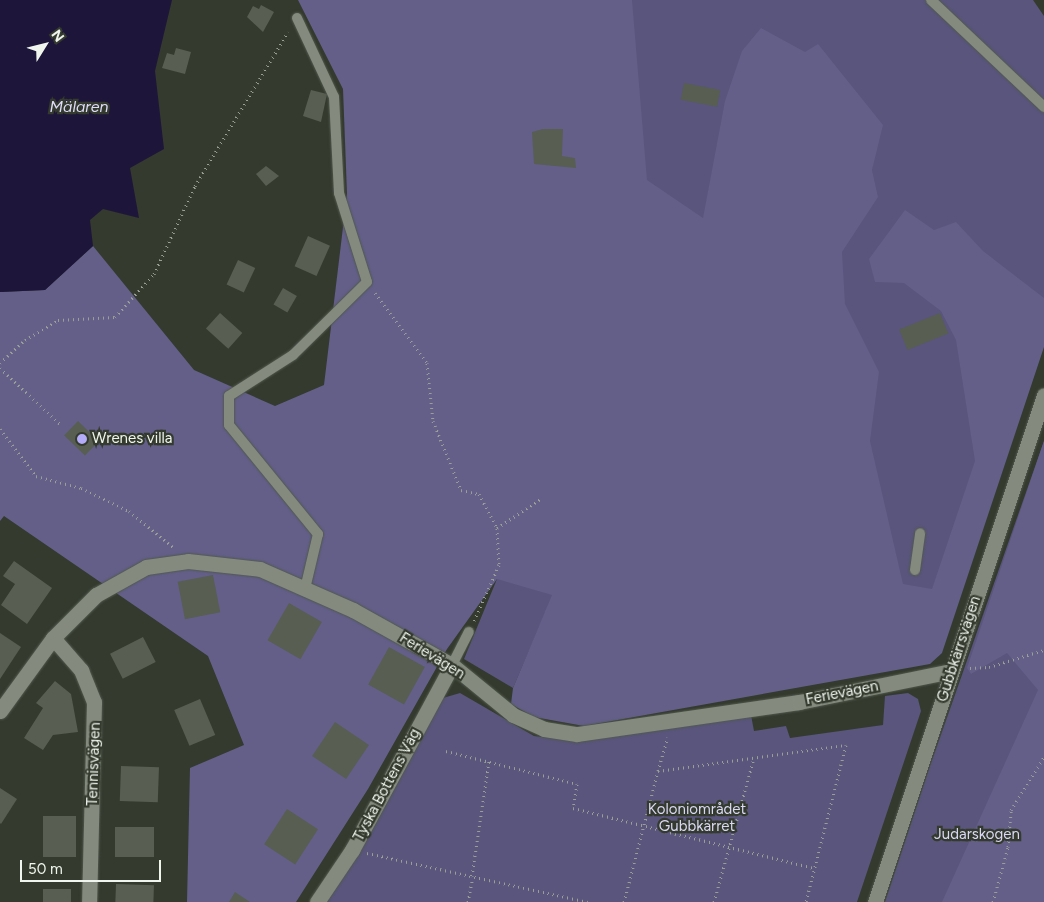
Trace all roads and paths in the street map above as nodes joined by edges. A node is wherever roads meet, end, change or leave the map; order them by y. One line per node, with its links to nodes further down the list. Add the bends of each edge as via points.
1 (931, 0): 3 (lane)
2 (297, 18): 4 (lane, via 334,97 338,193); 5 (path, via 194,186 154,274 115,317 58,320 26,340)
3 (1044, 107)
4 (367, 282): 11 (path, via 427,362 433,421 460,490 480,494); 15 (lane, via 293,355 229,396 229,425 318,534)
5 (0, 363)
6 (0, 368): 8 (path)
7 (1044, 396): 21 (street, Gubbkärrsvägen)
8 (60, 424)
9 (0, 429): 13 (path, via 36,476 81,488 129,510)
10 (542, 498): 11 (path)
11 (497, 528): 16 (path, via 499,565)
12 (920, 533): 14 (lane)
13 (188, 561): 15 (street, Ferievägen, via 260,569); 17 (street, Ferievägen, via 146,567 96,595)
14 (915, 570)
15 (305, 590): 19 (street, Ferievägen, via 372,620)
16 (469, 632): 19 (lane)
17 (54, 638): 22 (street, Ferievägen); 34 (street, Tennisvägen, via 81,670 94,702)
18 (1044, 650): 20 (path, via 989,668)
19 (452, 665): 21 (street, Ferievägen, via 513,715 544,730 577,734 798,702); 31 (street, Tyska Bottens Väg)
20 (967, 668)
21 (951, 672): 41 (street, Gubbkärrsvägen)
22 (0, 711)
23 (668, 736): 28 (path)
24 (446, 751): 27 (path)
25 (1044, 757): 42 (path, via 1011,810 1008,847)
26 (754, 758): 28 (path); 30 (path); 32 (path, via 846,746)
27 (489, 761): 29 (path, via 577,784 573,808); 33 (path)
28 (658, 771): 29 (path)
29 (644, 826): 30 (path); 38 (path)
30 (729, 847): 32 (path); 39 (path)
31 (352, 850): 33 (path); 35 (street, Tyska Bottens Väg)
32 (814, 868): 40 (path)
33 (472, 876): 36 (path); 37 (path)
34 (89, 902)
35 (317, 902)
36 (468, 902)
37 (588, 902)
38 (624, 902)
39 (714, 902)
40 (806, 902)
41 (876, 902)
42 (993, 902)

